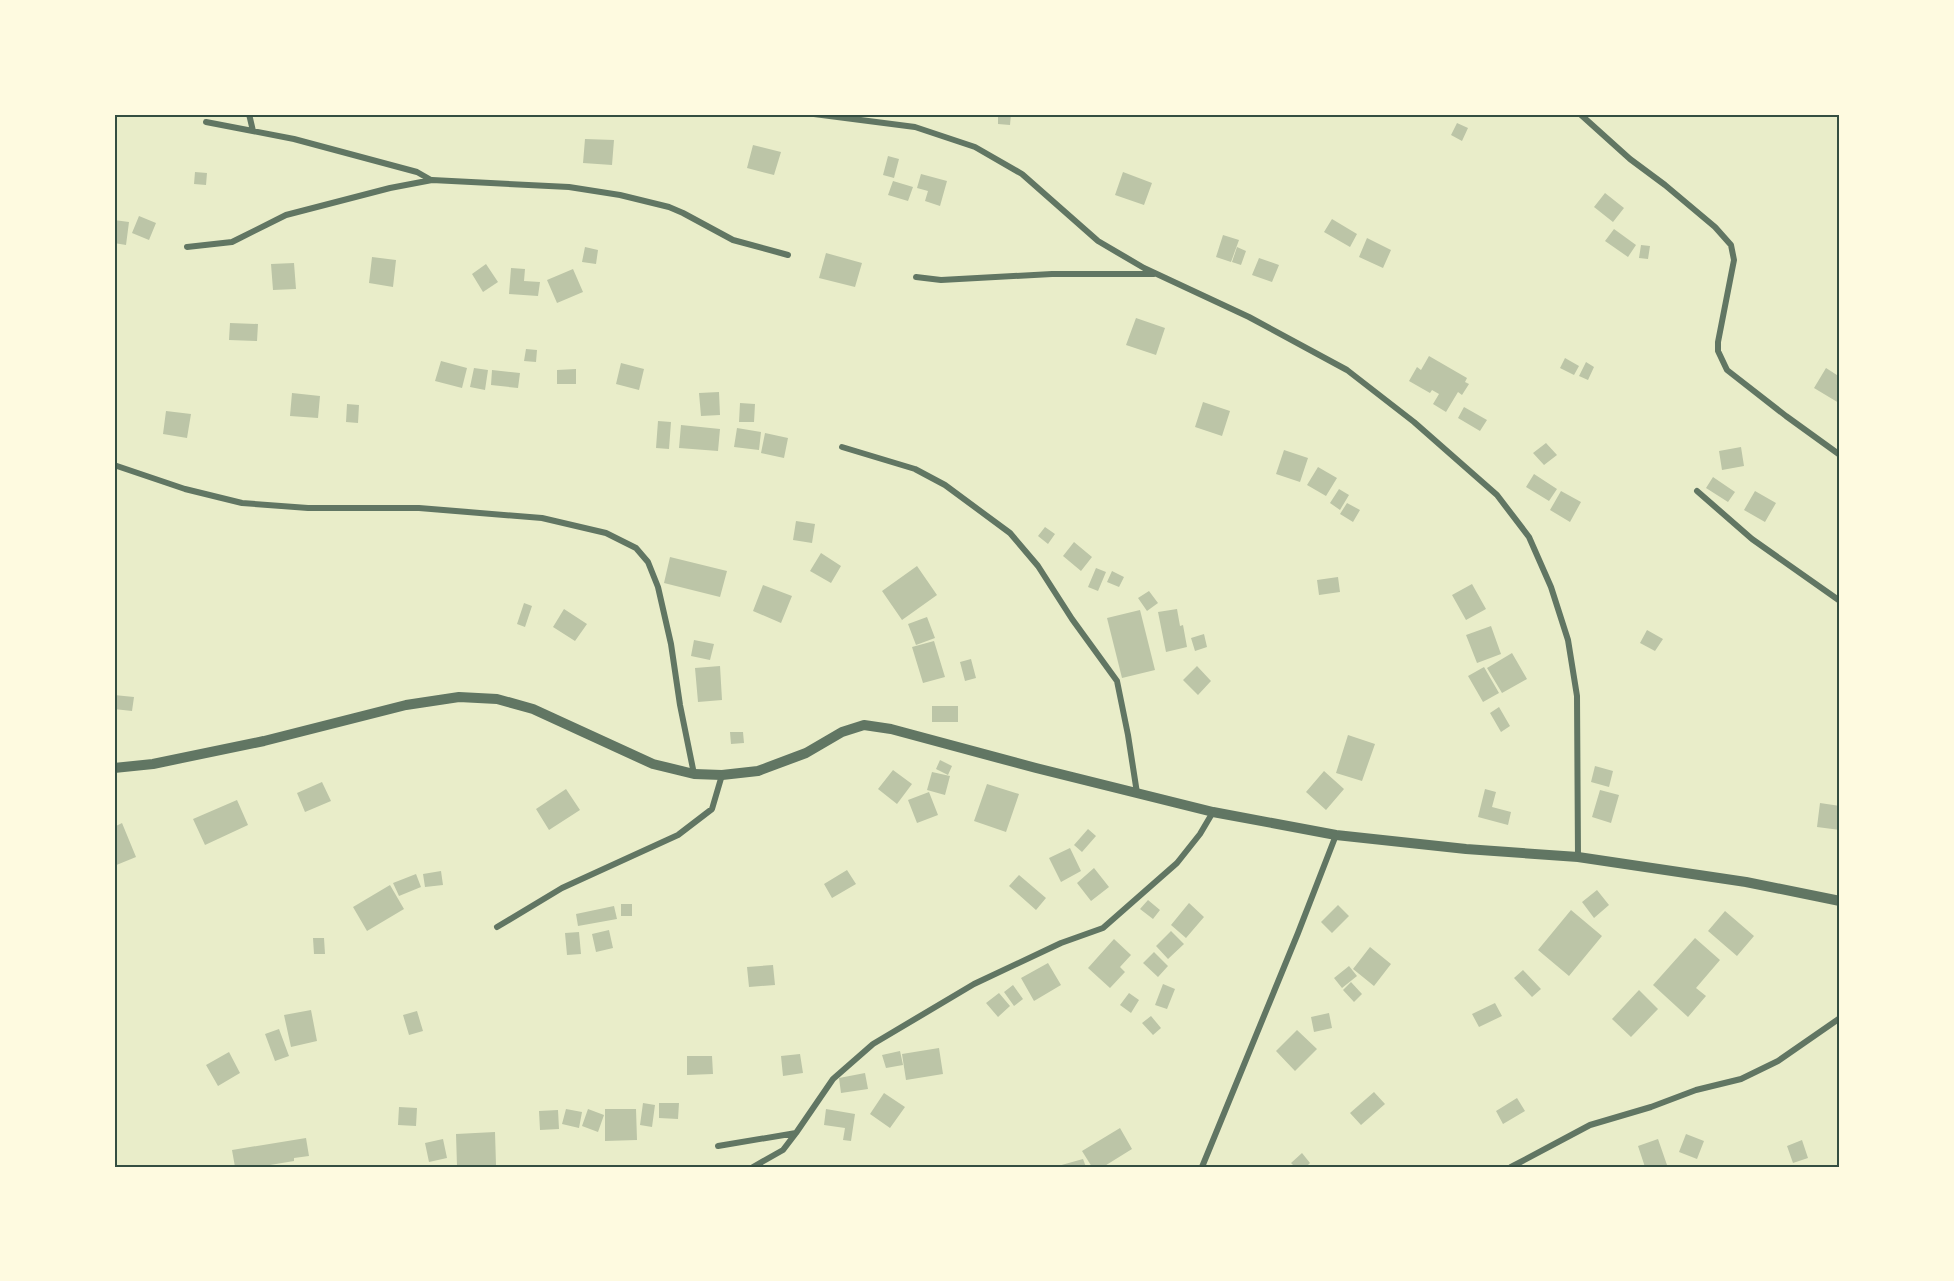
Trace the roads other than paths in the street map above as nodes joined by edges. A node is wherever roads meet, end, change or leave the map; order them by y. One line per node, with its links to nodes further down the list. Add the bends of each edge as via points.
1 (249, 114): 5 (street)
2 (814, 114): 9 (street, via 915,127 975,147 1022,174 1098,241)
3 (1580, 114): 12 (street, via 1715,227 1731,245 1734,260 1718,342 1727,370)
4 (206, 122): 5 (street)
5 (253, 131): 6 (street, via 362,156)
6 (432, 180): 7 (street, via 286,215 232,242); 8 (street, via 620,195 669,207 733,240)
7 (187, 247)
8 (788, 255)
9 (1157, 274): 10 (street, via 941,280); 22 (street, via 1249,317 1347,370 1497,495 1529,537 1568,640 1577,696)
10 (916, 277)
11 (842, 447): 19 (street, via 915,468 1010,533 1038,566 1117,681)
12 (1840, 455)
13 (114, 465): 17 (street, via 184,489 242,503 308,508 419,508 542,518 606,533 636,548 648,562 658,587)
14 (1697, 491): 15 (street, via 1752,539)
15 (1840, 602)
16 (114, 768): 17 (street, via 164,762 406,705 459,697 497,699 533,709 653,764)
17 (694, 774): 18 (street)
18 (722, 775): 19 (street, via 758,771 864,725); 24 (street, via 712,809 678,835 562,888)
19 (1137, 793): 20 (street)
20 (1213, 812): 21 (street); 26 (street, via 1177,863 1103,928 1060,943 974,984 873,1044 833,1079)
21 (1336, 835): 22 (street); 29 (street)
22 (1578, 857): 23 (street, via 1746,882)
23 (1840, 902)
24 (497, 927)
25 (1840, 1018): 30 (street, via 1778,1061 1741,1079 1590,1125)
26 (796, 1133): 27 (street); 28 (street, via 783,1150)
27 (718, 1146)
28 (753, 1167)
29 (1202, 1167)
30 (1510, 1167)

